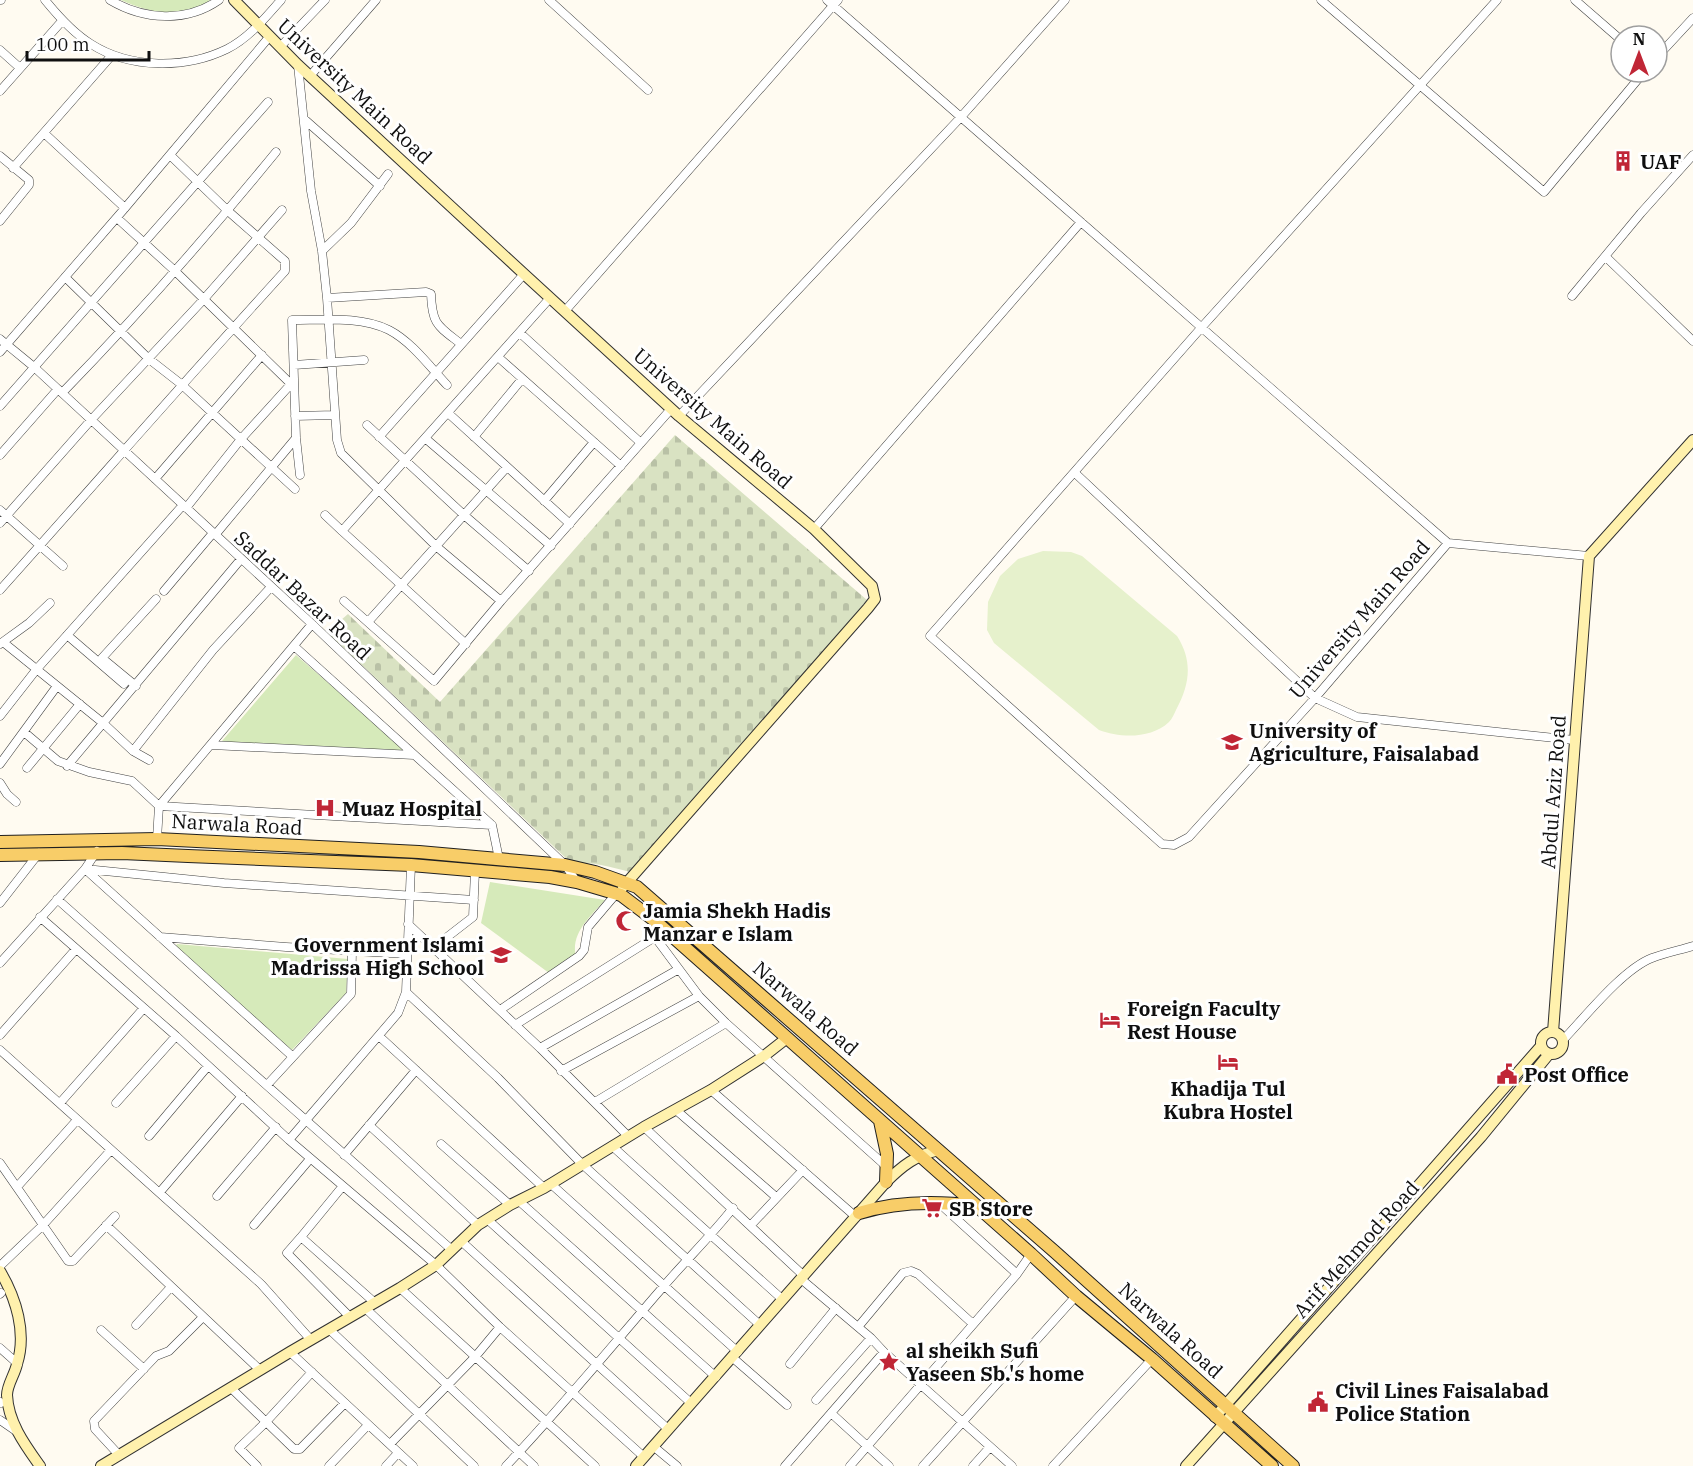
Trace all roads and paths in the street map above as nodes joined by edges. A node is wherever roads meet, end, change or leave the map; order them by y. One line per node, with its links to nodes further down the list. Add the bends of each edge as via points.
1 (45, 0): 15 (street)
2 (110, 0): 3 (street, via 129,10 162,16 186,15)
3 (219, 0)
4 (234, 0): 16 (street, University Main Road)
5 (281, 0): 16 (street)
6 (325, 0): 20 (street)
7 (376, 0): 25 (street)
8 (549, 0): 28 (street)
9 (1065, 0): 31 (street)
10 (1321, 0): 27 (street)
11 (1497, 0): 27 (street)
12 (1575, 0): 17 (street)
13 (833, 2): 31 (street); 60 (street)
14 (1693, 18): 19 (street)
15 (62, 21): 22 (street); 24 (street)
16 (259, 25): 18 (street, University Main Road); 22 (street, via 229,48 192,61 165,64)
17 (1609, 30)
18 (270, 36): 20 (street, University Main Road); 36 (street)
19 (1669, 44)
20 (280, 47): 23 (street, University Main Road)
21 (0, 50): 24 (street)
22 (112, 55): 33 (street)
23 (298, 65): 25 (street, University Main Road); 32 (street)
24 (20, 68): 29 (street)
25 (310, 76): 53 (street, University Main Road)
26 (1634, 84): 27 (street, via 1544,192)
27 (1418, 85): 63 (street)
28 (648, 90)
29 (0, 91)
30 (268, 102): 40 (street)
31 (961, 117): 47 (street); 84 (street)
32 (304, 119): 41 (street); 50 (street)
33 (44, 133): 38 (street); 42 (street)
34 (276, 152): 44 (street)
35 (1693, 154): 51 (street)
36 (170, 155): 40 (street); 42 (street)
37 (0, 156): 38 (street)
38 (13, 168): 46 (street, via 29,180 29,185)
39 (388, 174): 41 (street)
40 (197, 181): 44 (street); 49 (street)
41 (380, 186): 50 (street)
42 (125, 208): 45 (street)
43 (282, 210): 48 (street)
44 (228, 211): 48 (street); 52 (street)
45 (117, 218): 49 (street); 54 (street)
46 (0, 221)
47 (1081, 222): 63 (street); 117 (street)
48 (258, 237): 58 (street); 62 (street, via 285,261 285,271)
49 (143, 242): 52 (street); 59 (street)
50 (322, 251): 56 (street)
51 (1606, 257): 55 (street); 66 (street)
52 (175, 271): 58 (street); 64 (street)
53 (524, 274): 57 (street, University Main Road); 68 (street)
54 (65, 277): 59 (street); 67 (street)
55 (1572, 296)
56 (327, 298): 61 (street); 68 (street, via 426,292 431,294 436,324)
57 (550, 298): 60 (street, University Main Road); 65 (street)
58 (204, 299): 62 (street); 72 (street)
59 (92, 302): 64 (street); 76 (street)
60 (565, 311): 84 (street, University Main Road)
61 (329, 320): 74 (street); 75 (street, via 292,320); 77 (street, via 389,330)
62 (233, 328): 70 (street); 79 (street)
63 (1201, 328): 104 (street); 120 (street)
64 (121, 332): 72 (street); 81 (street)
65 (520, 333): 71 (street); 97 (street)
66 (1693, 341)
67 (3, 342): 69 (street); 76 (street, Saddar Bazar Road)
68 (462, 344): 77 (street)
69 (0, 352)
70 (262, 355): 83 (street); 94 (street, via 291,384)
71 (498, 357): 78 (street); 85 (street)
72 (149, 359): 79 (street); 88 (street)
73 (364, 360): 74 (street)
74 (332, 362): 75 (street); 86 (street)
75 (294, 365): 87 (street)
76 (34, 367): 81 (street, Saddar Bazar Road); 82 (street)
77 (436, 373): 80 (street); 90 (street)
78 (522, 379): 91 (street); 96 (street)
79 (181, 384): 83 (street); 98 (street)
80 (447, 385)
81 (60, 391): 88 (street, Saddar Bazar Road); 99 (street)
82 (0, 406)
83 (211, 412): 94 (street); 106 (street)
84 (675, 412): 97 (street); 117 (street, University Main Road)
85 (448, 413): 91 (street); 93 (street)
86 (335, 414): 87 (street); 108 (street, via 341,453)
87 (295, 416): 92 (street)
88 (91, 420): 98 (street, Saddar Bazar Road); 112 (street)
89 (366, 425): 90 (street)
90 (379, 437): 100 (street)
91 (474, 437): 103 (street)
92 (296, 438): 102 (street); 105 (street)
93 (425, 438): 100 (street); 109 (street)
94 (241, 439): 102 (street); 111 (street)
95 (1693, 440): 124 (street)
96 (594, 442): 101 (street); 110 (street)
97 (641, 443): 101 (street)
98 (125, 451): 106 (street, Saddar Bazar Road); 121 (street)
99 (0, 455)
100 (405, 461): 108 (street); 114 (street)
101 (621, 466): 116 (street)
102 (271, 467): 107 (street); 119 (street)
103 (507, 467): 109 (street); 110 (street)
104 (1075, 473): 146 (street); 146 (street, University Main Road, via 930,636 1162,844 1174,845 1189,837)
105 (300, 475)
106 (155, 479): 111 (street, Saddar Bazar Road)
107 (295, 489)
108 (379, 490): 118 (street); 123 (street)
109 (487, 490): 114 (street); 122 (street)
110 (544, 501): 116 (street)
111 (184, 506): 119 (street, Saddar Bazar Road); 138 (street)
112 (3, 513): 115 (street); 121 (street)
113 (325, 515): 118 (street)
114 (464, 515): 123 (street); 127 (street)
115 (0, 523)
116 (570, 524): 122 (street)
117 (814, 529): 176 (street, University Main Road, via 872,586 875,598)
118 (342, 531): 128 (street)
119 (214, 534): 125 (street, Saddar Bazar Road); 131 (street)
120 (1448, 543): 124 (street, University Main Road); 146 (street, University Main Road)
121 (40, 546): 126 (street); 130 (street)
122 (551, 546): 127 (street)
123 (437, 547): 128 (street); 134 (street)
124 (1589, 556): 151 (street, Abdul Aziz Road)
125 (241, 559): 129 (street, Saddar Bazar Road); 145 (street)
126 (63, 567)
127 (529, 572): 134 (street)
128 (402, 586): 136 (street); 140 (street)
129 (271, 587): 137 (street, Saddar Bazar Road); 154 (street, via 213,650)
130 (0, 590)
131 (164, 591)
132 (156, 599): 145 (street, via 102,658)
133 (344, 601): 136 (street)
134 (501, 601): 140 (street)
135 (50, 603): 139 (street)
136 (368, 622): 140 (street, via 435,681)
137 (312, 624): 141 (street); 172 (street, Saddar Bazar Road)
138 (67, 635): 142 (street); 143 (street)
139 (2, 643): 142 (street)
140 (466, 644)
141 (294, 645): 152 (street); 155 (street)
142 (36, 670): 144 (street); 148 (street)
143 (124, 684)
144 (57, 686): 147 (street); 150 (street)
145 (136, 686): 149 (street)
146 (1315, 698): 151 (street, via 1357,717)
147 (80, 704): 149 (street); 153 (street)
148 (0, 716)
149 (104, 723): 154 (street); 158 (street)
150 (24, 732): 153 (street); 157 (street)
151 (1574, 740): 198 (street, Abdul Aziz Road)
152 (212, 745): 155 (street); 162 (street)
153 (43, 747): 158 (street); 159 (street)
154 (134, 750): 156 (street)
155 (414, 754): 163 (street)
156 (149, 760)
157 (0, 764)
158 (67, 766): 162 (street, via 132,781)
159 (27, 768)
160 (0, 783): 161 (street)
161 (16, 802)
162 (159, 806): 163 (street); 165 (street)
163 (492, 825): 170 (street)
164 (104, 840): 165 (main road, Narwala Road); 166 (main road, Narwala Road); 167 (street)
165 (157, 840): 170 (main road, Narwala Road)
166 (0, 842)
167 (96, 853): 168 (main road, Narwala Road); 171 (main road, Narwala Road); 173 (street)
168 (39, 854): 169 (main road, Narwala Road); 181 (street)
169 (0, 855)
170 (499, 859): 172 (main road, Narwala Road)
171 (411, 865): 174 (main road, Narwala Road); 178 (street)
172 (565, 865): 175 (street, Saddar Bazar Road); 176 (main road, Narwala Road)
173 (85, 869): 178 (street); 179 (street); 184 (street)
174 (475, 871): 175 (main road, Narwala Road); 180 (street)
175 (577, 882): 177 (main road, Narwala Road)
176 (627, 883): 177 (street, University Main Road); 231 (main road, Narwala Road, via 637,887)
177 (616, 894): 195 (street, via 588,927 579,957); 202 (main road, Narwala Road, via 641,909)
178 (409, 896): 180 (street); 183 (street)
179 (57, 899): 182 (street); 212 (street)
180 (474, 900): 186 (street, via 473,917)
181 (0, 903)
182 (40, 917): 187 (street); 190 (street)
183 (408, 924): 186 (street); 189 (street)
184 (160, 937): 188 (street); 207 (street)
185 (1693, 946): 203 (street, via 1640,964)
186 (433, 948): 195 (street)
187 (76, 949): 194 (street); 199 (street)
188 (352, 952): 189 (street); 207 (street, via 351,994)
189 (407, 954): 192 (street)
190 (0, 963)
191 (679, 969): 193 (street); 197 (street, via 655,937); 204 (street)
192 (406, 992): 201 (street, via 398,1013); 238 (street)
193 (699, 996): 196 (street); 211 (street)
194 (143, 1009): 200 (street); 216 (street)
195 (500, 1010): 197 (street)
196 (726, 1023): 208 (street); 215 (street)
197 (515, 1025): 204 (street)
198 (1552, 1032): 203 (street); 206 (street, via 1543,1036)
199 (0, 1035)
200 (176, 1036): 209 (street); 217 (street)
201 (380, 1036): 210 (street); 221 (street)
202 (787, 1038): 208 (street); 220 (main road, Narwala Road)
203 (1563, 1040): 206 (street, via 1560,1051)
204 (540, 1048): 211 (street)
205 (0, 1050): 216 (street)
206 (1545, 1050): 232 (street); 236 (street, Arif Mehmod Road)
207 (292, 1056): 212 (street)
208 (764, 1056): 213 (street); 240 (street)
209 (208, 1066): 214 (street); 225 (street)
210 (416, 1070): 222 (street); 241 (street)
211 (561, 1071): 215 (street)
212 (267, 1085): 221 (street)
213 (711, 1090): 218 (street); 239 (street)
214 (242, 1096): 223 (street); 244 (street)
215 (595, 1102): 226 (street)
216 (60, 1103): 219 (street)
217 (116, 1103)
218 (676, 1110): 224 (street); 246 (street)
219 (77, 1120): 230 (street); 242 (street)
220 (880, 1120): 234 (main road, Narwala Road); 240 (main road)
221 (307, 1121): 227 (street); 233 (street)
222 (369, 1125): 233 (street); 253 (street)
223 (276, 1127): 227 (street); 245 (street)
224 (644, 1127): 226 (street); 250 (street)
225 (149, 1136)
226 (628, 1136): 229 (street)
227 (289, 1140): 235 (street)
228 (441, 1144): 247 (street)
229 (612, 1146): 238 (street); 260 (street)
230 (111, 1150): 244 (street); 254 (street)
231 (939, 1150): 234 (street); 316 (main road, Narwala Road)
232 (1449, 1151): 236 (street); 258 (street)
233 (344, 1155): 263 (street)
234 (919, 1156): 240 (street); 249 (main road, Narwala Road)
235 (310, 1159): 243 (street); 256 (street)
236 (1460, 1161): 259 (street, Arif Mehmod Road)
237 (0, 1163): 242 (street)
238 (582, 1164): 241 (street); 265 (street)
239 (803, 1170): 246 (street); 251 (street)
240 (890, 1174): 251 (street)
241 (548, 1186): 247 (street); 271 (street)
242 (17, 1187): 254 (street)
243 (342, 1187): 261 (street); 266 (street)
244 (160, 1192): 293 (street, via 261,1284)
245 (217, 1196)
246 (776, 1197): 257 (street)
247 (514, 1203): 253 (street); 279 (street)
248 (940, 1203): 249 (main road); 251 (main road, via 903,1204); 269 (street)
249 (978, 1206): 264 (main road, Narwala Road)
250 (732, 1208): 257 (street); 260 (street)
251 (858, 1215): 270 (street)
252 (115, 1216): 255 (street)
253 (483, 1223): 262 (street); 292 (street)
254 (43, 1225): 255 (street, via 68,1261 73,1261); 267 (street)
255 (106, 1225): 272 (street)
256 (254, 1225)
257 (751, 1225): 270 (street)
258 (1385, 1225): 259 (street); 283 (street)
259 (1394, 1233): 290 (street, Arif Mehmod Road)
260 (712, 1235): 265 (street); 276 (street)
261 (301, 1237): 277 (street); 281 (street, via 287,1253)
262 (461, 1241): 263 (street); 301 (street)
263 (453, 1250): 266 (street)
264 (1031, 1254): 269 (street); 275 (main road, Narwala Road)
265 (688, 1261): 271 (street); 285 (street)
266 (436, 1265): 273 (street); 286 (street)
267 (0, 1266)
268 (0, 1271): 274 (street)
269 (1017, 1274): 282 (street)
270 (803, 1277): 276 (street); 278 (street)
271 (664, 1286): 279 (street); 297 (street)
272 (171, 1287): 280 (street); 284 (street)
273 (400, 1288): 277 (street); 298 (street)
274 (2, 1291): 300 (street, via 17,1312 22,1336)
275 (1076, 1296): 299 (main road, Narwala Road); 322 (street)
276 (782, 1299): 285 (street)
277 (370, 1305): 281 (street); 308 (street)
278 (836, 1308): 287 (street); 302 (street)
279 (642, 1312): 292 (street); 306 (street)
280 (203, 1317): 303 (street, via 169,1352 156,1356); 304 (street)
281 (350, 1317): 289 (street)
282 (973, 1324): 287 (street, via 911,1271 903,1273); 307 (street)
283 (1297, 1324): 290 (street); 316 (street)
284 (136, 1325)
285 (760, 1325): 297 (street)
286 (500, 1327): 298 (street); 310 (street)
287 (858, 1327): 291 (street)
288 (101, 1330): 303 (street)
289 (330, 1330): 293 (street); 318 (street)
290 (1305, 1332): 316 (street, Arif Mehmod Road)
291 (871, 1338): 296 (street); 311 (street)
292 (618, 1339): 301 (street); 314 (street)
293 (310, 1340): 295 (street)
294 (0, 1348): 300 (street)
295 (290, 1352): 304 (street); 305 (street)
296 (884, 1352): 307 (street); 317 (street)
297 (735, 1355): 306 (street); 315 (street)
298 (475, 1357): 308 (street); 321 (street)
299 (1152, 1359): 320 (main road, Narwala Road); 353 (street)
300 (18, 1364): 312 (street)
301 (596, 1364): 310 (street); 325 (street)
302 (790, 1365)
303 (144, 1369): 334 (street, via 94,1421)
304 (260, 1370): 309 (street)
305 (312, 1372): 313 (street); 323 (street)
306 (716, 1377): 314 (street)
307 (921, 1385): 322 (street); 329 (street)
308 (447, 1386): 318 (street); 332 (street)
309 (231, 1388): 323 (street); 334 (street)
310 (574, 1392): 321 (street); 333 (street)
311 (816, 1400)
312 (2, 1401): 326 (street)
313 (345, 1403): 323 (street, via 300,1449 294,1449); 324 (street)
314 (691, 1403): 325 (street)
315 (787, 1405)
316 (1229, 1409): 320 (street); 355 (main road, Narwala Road)
317 (831, 1413): 329 (street); 347 (street)
318 (419, 1414): 327 (street); 341 (street)
319 (0, 1420): 326 (street)
320 (1219, 1420): 335 (main road, Narwala Road); 354 (street)
321 (546, 1422): 332 (street); 344 (street)
322 (961, 1422): 330 (street); 350 (street)
323 (265, 1423): 337 (street, via 239,1448)
324 (368, 1425): 327 (street); 338 (street)
325 (668, 1429): 328 (street)
326 (17, 1431): 336 (street)
327 (390, 1444): 331 (street)
328 (653, 1446): 333 (street); 346 (street)
329 (867, 1446): 348 (street); 349 (street)
330 (990, 1447): 351 (street); 352 (street)
331 (398, 1453): 339 (street); 340 (street)
332 (519, 1453): 342 (street); 343 (street)
333 (644, 1457): 345 (street)
334 (112, 1462)
335 (1265, 1464)
336 (40, 1466)
337 (258, 1466)
338 (329, 1466)
339 (386, 1466)
340 (413, 1466)
341 (474, 1466)
342 (506, 1466)
343 (534, 1466)
344 (595, 1466)
345 (636, 1466)
346 (677, 1466)
347 (785, 1466)
348 (850, 1466)
349 (889, 1466)
350 (923, 1466)
351 (973, 1466)
352 (1012, 1466)
353 (1053, 1466)
354 (1186, 1466)
355 (1293, 1466)

